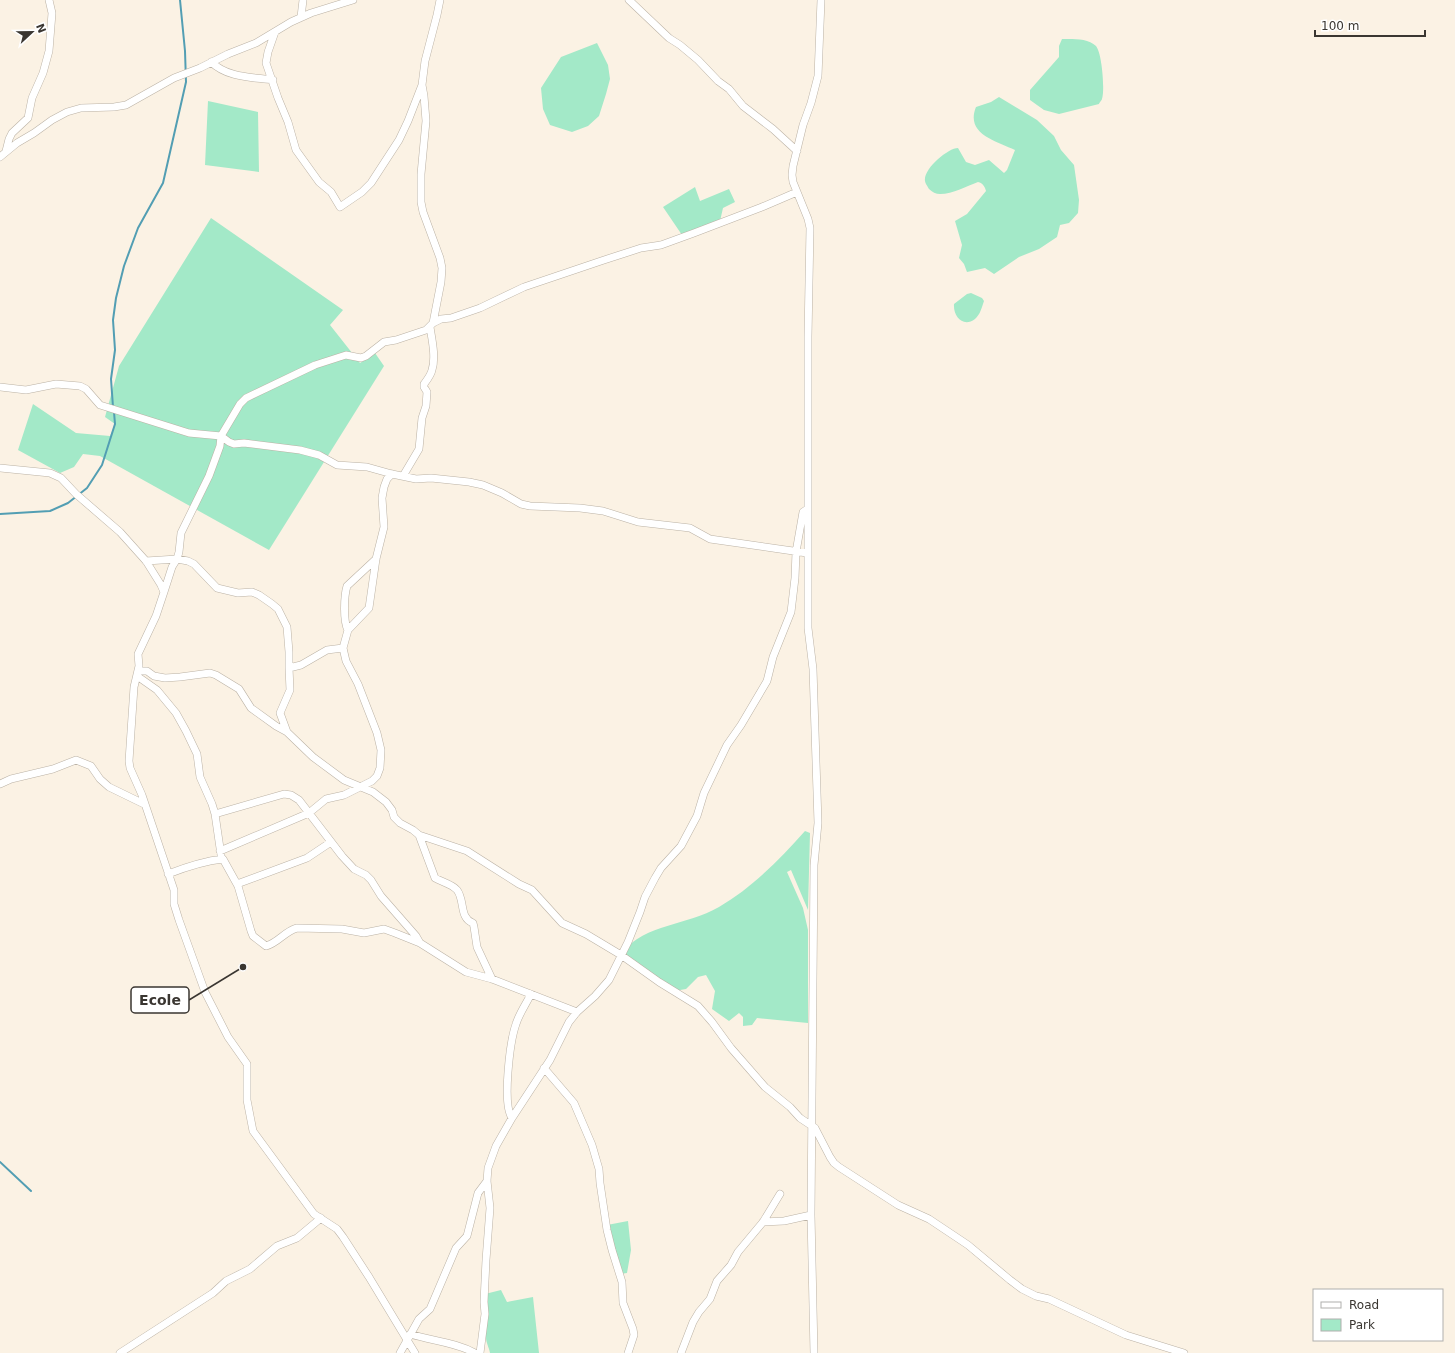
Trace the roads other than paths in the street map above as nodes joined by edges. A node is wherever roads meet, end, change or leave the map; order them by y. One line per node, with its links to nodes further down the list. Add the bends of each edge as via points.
1 (49, 0): 12 (street, via 52,13 49,51 43,73 32,98 28,118 12,133)
2 (303, 0): 7 (street)
3 (354, 0): 7 (street)
4 (440, 0): 11 (street, via 425,61)
5 (629, 0): 13 (street, via 669,38 730,89 743,106)
6 (821, 0): 13 (street, via 818,76)
7 (301, 18): 8 (street)
8 (275, 32): 9 (street); 10 (street, via 266,58)
9 (211, 62): 10 (street, via 219,70 243,77); 12 (street, via 126,105 114,108 81,108 67,112)
10 (272, 80): 11 (street, via 296,150 319,182 331,192 340,207 371,183 399,140)
11 (422, 85): 16 (street, via 426,121 421,174 422,202 425,219 442,268)
12 (6, 151): 14 (street)
13 (797, 151): 15 (street, via 792,175)
14 (0, 156)
15 (797, 192): 16 (street, via 694,233 524,287 480,308 441,319); 22 (street, via 810,228)
16 (432, 325): 18 (street, via 396,340 384,342 362,358 346,355 315,365 246,398); 21 (street, via 433,362 424,387 427,391 419,449)
17 (0, 387): 18 (street, via 26,390 56,384 80,386 86,389 100,406 189,433)
18 (220, 436): 20 (street, via 234,444 300,450 319,455 337,465 367,467); 25 (street, via 220,446 209,476 181,533)
19 (0, 468): 27 (street, via 50,473 61,478 115,527)
20 (392, 474): 21 (street); 26 (street, via 384,487 384,527)
21 (402, 476): 23 (street, via 468,482 483,485 530,506 602,511 638,522 690,528 710,539)
22 (807, 509): 23 (street, via 803,512); 24 (street)
23 (796, 552): 24 (street); 46 (street, via 791,612 773,657 767,681 727,745 704,793 697,816 681,846 654,878)
24 (807, 553): 52 (street, via 808,628 813,669 818,823 814,865)
25 (177, 559): 27 (street); 28 (street); 31 (street, via 188,560 194,564 217,588 259,594 278,609 287,627)
26 (376, 559): 29 (street, via 369,608); 29 (street, via 347,586 345,620)
27 (146, 561): 28 (street)
28 (164, 592): 32 (street, via 139,651)
29 (348, 630): 30 (street)
30 (343, 648): 31 (street, via 327,650 301,665); 35 (street, via 346,661 377,733 381,750 377,776)
31 (289, 668): 33 (street, via 290,690 280,713)
32 (138, 673): 33 (street, via 147,670 154,676 165,678 210,673 216,675 239,689 252,708); 36 (street, via 134,687 129,761); 38 (street, via 157,690 176,713 186,731 197,754 200,777)
33 (287, 732): 35 (street, via 323,765)
34 (0, 784): 36 (street, via 76,760 91,766 109,787)
35 (359, 788): 37 (street, via 326,799); 39 (street, via 373,792 386,802 394,818)
36 (144, 804): 43 (street)
37 (309, 813): 38 (street, via 299,800 284,794); 40 (street); 41 (street)
38 (215, 814): 41 (street)
39 (419, 835): 46 (street, via 467,851 532,890 562,923); 47 (street, via 435,878 457,890 465,918 473,923 478,947)
40 (331, 842): 44 (street, via 307,858); 45 (street, via 354,869 371,880 380,896)
41 (220, 851): 42 (street)
42 (223, 859): 43 (street); 44 (street)
43 (168, 874): 56 (street, via 174,890 174,904 179,920 205,992 228,1037 247,1064 247,1100 253,1131 314,1214)
44 (237, 884): 45 (street, via 253,936 266,946 273,944 292,929 303,928 364,933 384,929)
45 (420, 943): 47 (street, via 466,972)
46 (621, 955): 49 (street, via 609,980); 52 (street, via 698,1006 765,1087)
47 (492, 979): 48 (street)
48 (531, 994): 49 (street); 51 (street, via 516,1023 510,1049 507,1096)
49 (577, 1012): 50 (street)
50 (544, 1068): 51 (street); 64 (street, via 574,1103 598,1163 612,1250 622,1282 623,1303 634,1329)
51 (512, 1118): 53 (street, via 496,1146 488,1168)
52 (813, 1126): 55 (street); 67 (street, via 834,1163 839,1167 898,1205 929,1219 968,1245 1022,1289 1050,1299 1126,1335)
53 (487, 1181): 58 (street, via 478,1193 467,1236 456,1248 430,1309 419,1319); 63 (street, via 490,1208 485,1314)
54 (780, 1194): 57 (street)
55 (811, 1215): 57 (street, via 784,1221); 66 (street)
56 (321, 1218): 58 (street, via 343,1237); 59 (street, via 297,1238 277,1246 250,1269 226,1281 213,1293)
57 (763, 1222): 65 (street, via 718,1281 710,1299 693,1322)
58 (408, 1338): 60 (street); 61 (street); 62 (street, via 458,1346)
59 (120, 1353)
60 (400, 1353)
61 (414, 1353)
62 (475, 1353)
63 (480, 1353)
64 (628, 1353)
65 (681, 1353)
66 (814, 1353)
67 (1184, 1353)

